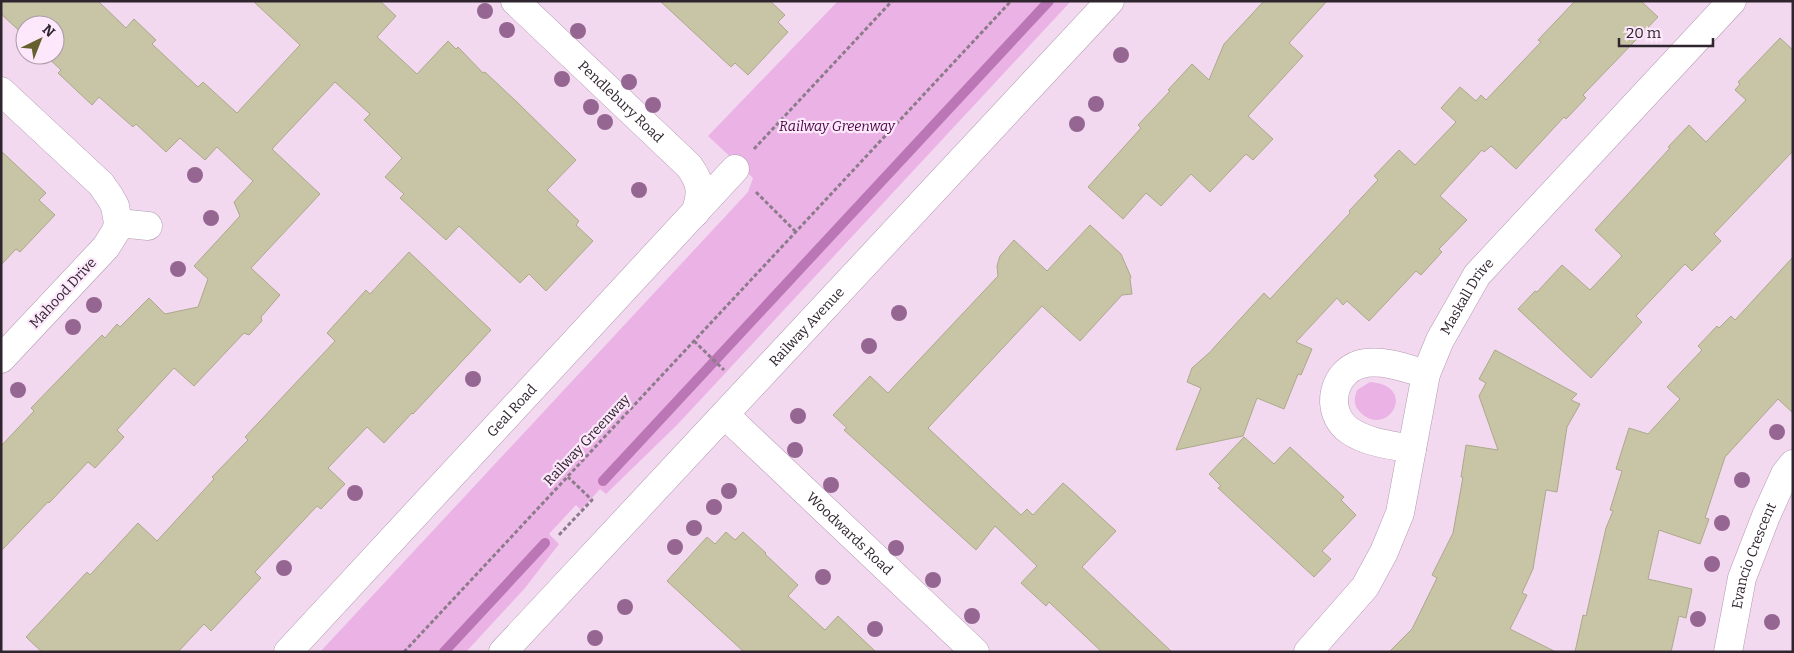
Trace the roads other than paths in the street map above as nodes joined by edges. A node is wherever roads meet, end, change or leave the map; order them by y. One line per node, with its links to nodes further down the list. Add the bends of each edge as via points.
1 (515, 1): 6 (street, Pendlebury Road, via 689,166 696,176 700,194)
2 (1110, 1): 11 (street, Railway Avenue)
3 (1732, 1): 10 (street, Maskall Drive, via 1478,275 1440,340)
4 (1, 91): 7 (street, via 101,184 115,206)
5 (735, 169): 6 (street, Geal Road)
6 (695, 214): 14 (street, Geal Road)
7 (118, 223): 8 (street); 9 (street, Mahood Drive, via 106,247)
8 (148, 226)
9 (1, 359)
10 (1426, 374): 12 (street, Maskall Drive); 12 (street, via 1368,362 1344,373 1336,385 1334,410 1349,431 1373,441)
11 (725, 415): 15 (street, Railway Avenue); 16 (street, Woodwards Road)
12 (1412, 449): 17 (street, Maskall Drive, via 1400,512 1384,552 1364,587)
13 (1793, 464): 18 (street, Evancio Crescent, via 1766,516 1742,578)
14 (288, 652)
15 (503, 652)
16 (975, 652)
17 (1308, 652)
18 (1728, 652)

